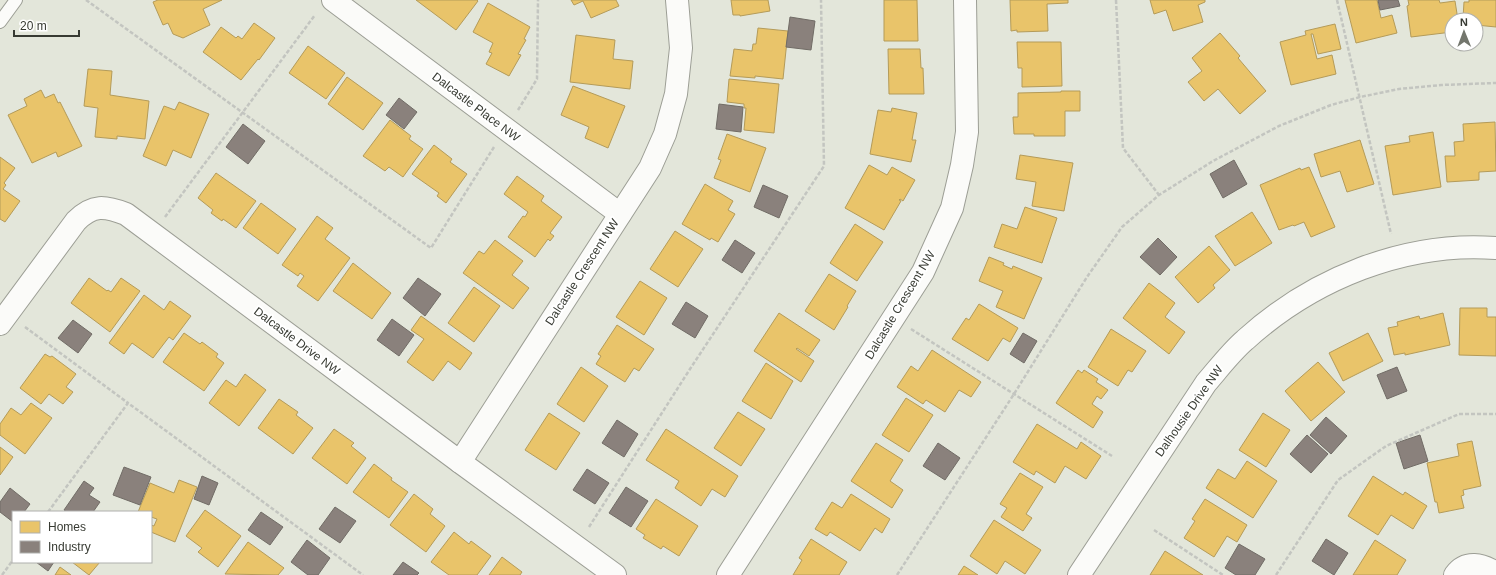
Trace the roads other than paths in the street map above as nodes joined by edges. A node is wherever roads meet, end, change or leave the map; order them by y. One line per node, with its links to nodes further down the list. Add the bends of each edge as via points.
1 (16, 0): 5 (lane)
2 (333, 0): 6 (street, Dalcastle Place NW)
3 (676, 0): 6 (street, Dalcastle Crescent NW, via 681,48 676,94 665,134 650,168)
4 (965, 0): 12 (street, Dalcastle Crescent NW, via 967,132 962,165 949,215 923,272)
5 (0, 22)
6 (620, 214): 9 (street, Dalcastle Crescent NW)
7 (1496, 248): 13 (street, Dalhousie Drive NW, via 1430,251 1371,265 1316,289 1289,304 1265,322 1224,361 1206,383)
8 (0, 324): 9 (street, Dalcastle Drive NW, via 76,221 93,209 113,209 126,214)
9 (460, 462): 11 (street, Dalcastle Drive NW)
10 (1496, 572): 14 (street, via 1478,564 1463,568)
11 (615, 575)
12 (728, 575)
13 (1079, 575)
14 (1455, 575)

